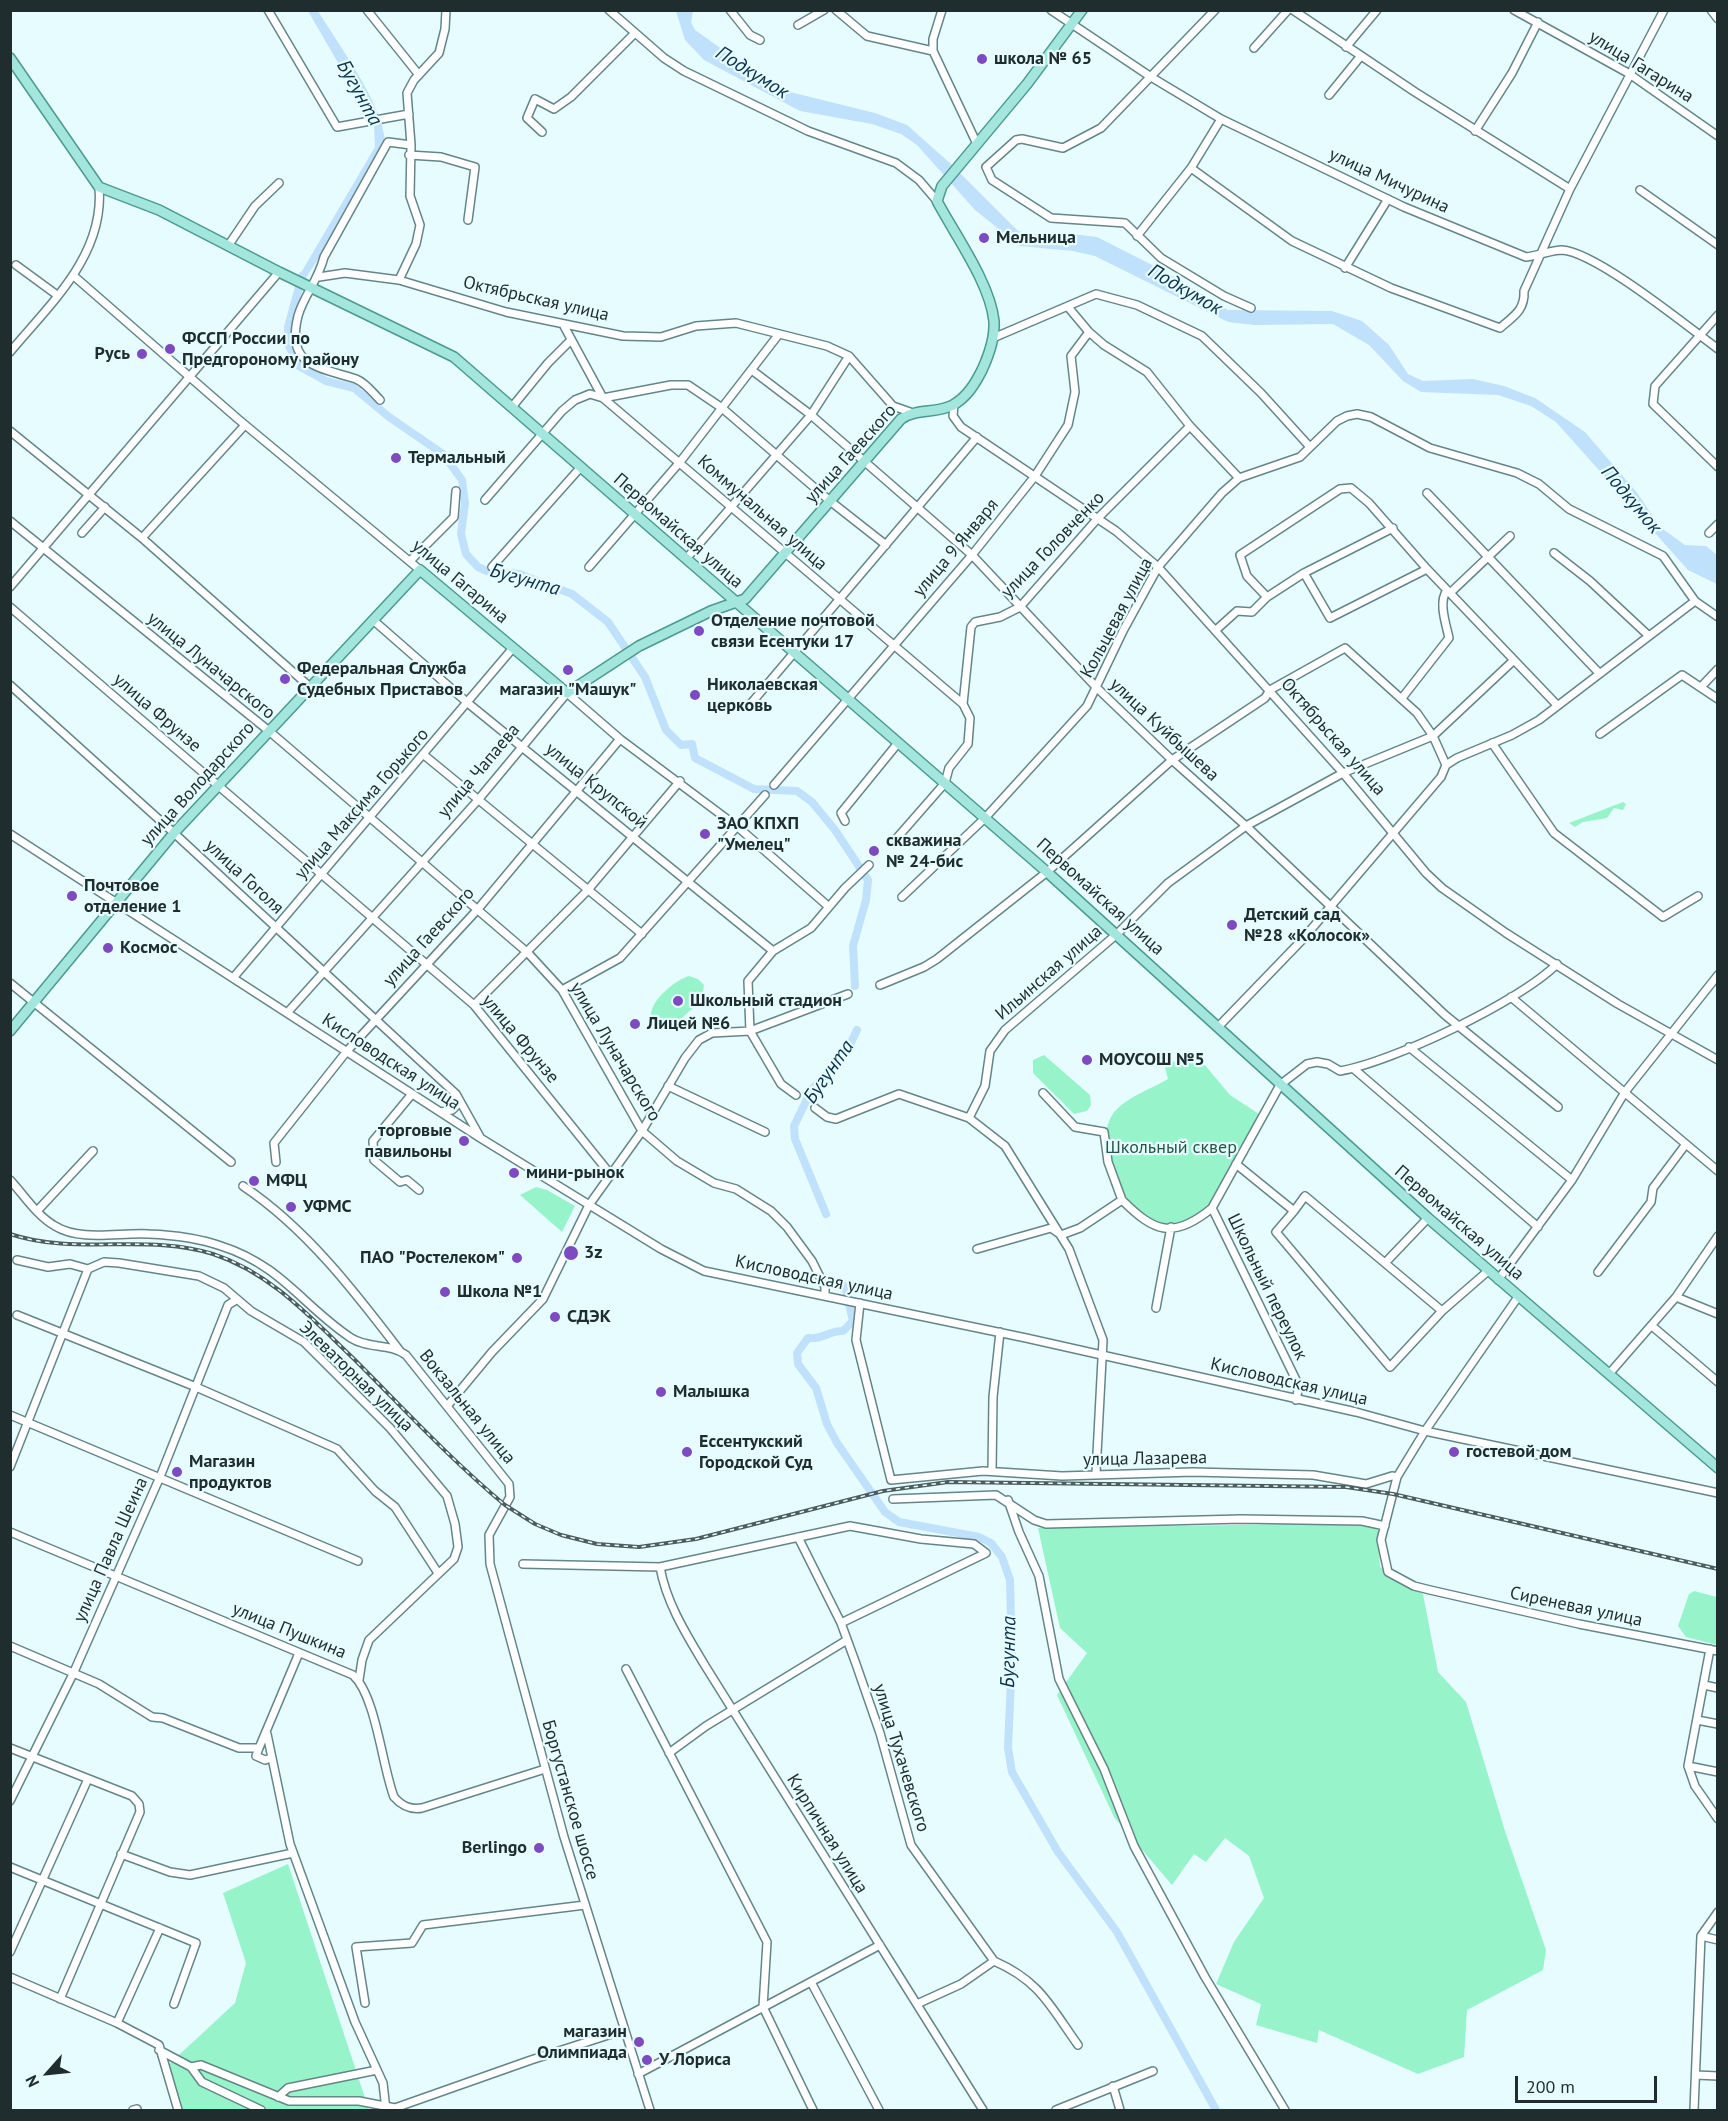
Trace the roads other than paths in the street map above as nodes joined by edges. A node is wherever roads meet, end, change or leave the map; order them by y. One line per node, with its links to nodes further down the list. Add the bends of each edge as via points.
1 (268, 10): 33 (street, via 337,127)
2 (367, 10): 30 (street)
3 (446, 10): 30 (street, via 439,53)
4 (609, 10): 22 (street)
5 (730, 10): 23 (street, via 750,35)
6 (824, 10): 21 (street)
7 (836, 10): 26 (street, via 867,36)
8 (942, 10): 26 (street)
9 (1051, 10): 20 (street, улица Мичурина)
10 (1082, 10): 20 (main road)
11 (1215, 10): 31 (street)
12 (1288, 10): 25 (street)
13 (1293, 10): 24 (street)
14 (1377, 10): 24 (street)
15 (1514, 10): 19 (street, улица Гагарина)
16 (1664, 10): 29 (street)
17 (1711, 10): 18 (street)
18 (1718, 20)
19 (1538, 22): 29 (street, улица Гагарина); 35 (street, via 1512,73)
20 (1072, 24): 31 (street, улица Мичурина); 38 (main road)
21 (798, 25)
22 (635, 33): 36 (street, via 554,109 535,99 527,118); 47 (street, via 664,58 699,79 808,131 896,163 919,180)
23 (760, 39)
24 (1346, 47): 27 (street)
25 (1254, 48)
26 (933, 51): 38 (street)
27 (1360, 57): 32 (street); 35 (street)
28 (10, 58): 43 (main road)
29 (1628, 74): 37 (street, улица Гагарина); 44 (street)
30 (419, 75): 33 (street, via 407,93)
31 (1151, 77): 34 (street, улица Мичурина); 49 (street, via 1101,129 1063,148 1016,140 986,167 992,180 1051,218 1125,223)
32 (1329, 95)
33 (409, 114): 39 (street)
34 (1221, 119): 41 (street); 46 (street, улица Мичурина)
35 (1475, 131): 44 (street)
36 (542, 132)
37 (1718, 136)
38 (977, 144): 47 (main road, via 942,186)
39 (411, 145): 40 (street); 57 (street, via 388,142 324,257)
40 (410, 155): 48 (street, via 441,157 475,167); 58 (street, via 411,196 420,225 416,244)
41 (1191, 168): 49 (street); 54 (street, via 1292,241)
42 (279, 183): 51 (street, via 255,206)
43 (99, 187): 51 (main road, via 159,210); 56 (street, via 99,216)
44 (1570, 189): 52 (street)
45 (1640, 189): 50 (street)
46 (1388, 199): 52 (street, улица Мичурина, via 1526,257); 54 (street)
47 (937, 201): 68 (main road, via 986,293 992,311)
48 (468, 220)
49 (1137, 236): 62 (street, via 1161,258)
50 (1718, 245)
51 (228, 246): 55 (main road)
52 (1541, 256): 54 (street, via 1524,291 1521,311 1500,328); 67 (street, улица Мичурина, via 1560,250 1584,255)
53 (16, 264): 60 (street)
54 (1345, 268)
55 (279, 272): 59 (main road); 74 (street)
56 (75, 277): 60 (street); 74 (street, улица Гагарина)
57 (319, 277): 58 (street, Октябрьская улица, via 345,273); 59 (street)
58 (399, 280): 64 (street, Октябрьская улица)
59 (310, 288): 76 (street, via 297,320 295,337 306,363 357,380); 78 (main road, Первомайская улица, via 454,357)
60 (57, 295): 71 (street)
61 (1068, 308): 65 (street); 68 (street); 87 (street, via 1096,294 1137,305 1202,336 1262,393)
62 (1251, 308)
63 (1718, 315): 67 (street)
64 (564, 326): 66 (street, Октябрьская улица, via 623,336 661,337 696,326 736,323); 69 (street, Коммунальная улица)
65 (1089, 332): 83 (street, via 1147,372); 93 (street, улица 9 Января, via 1071,356 1075,392 1068,424)
66 (779, 334): 72 (street, Октябрьская улица); 73 (street)
67 (1698, 334): 70 (street, улица Мичурина); 91 (street, via 1655,386 1653,404)
68 (993, 338): 77 (main road, via 976,382)
69 (570, 341): 75 (street, Коммунальная улица); 78 (street)
70 (1718, 349)
71 (10, 352)
72 (849, 356): 80 (street, Октябрьская улица, via 893,406); 81 (street)
73 (753, 371): 79 (street); 81 (street, улица Куйбышева)
74 (190, 377): 82 (street, улица Гагарина); 97 (street)
75 (603, 398): 79 (street, via 671,385 688,386); 85 (street, via 590,394 575,400); 90 (street, Коммунальная улица)
76 (380, 400)
77 (954, 404): 80 (main road, улица Гаевского); 86 (street, Октябрьская улица, via 953,416 961,427)
78 (512, 408): 85 (main road, Первомайская улица)
79 (722, 408): 88 (street); 90 (street)
80 (910, 412): 89 (main road, улица Гаевского)
81 (812, 415): 88 (street); 89 (street, улица Куйбышева)
82 (245, 424): 111 (street); 119 (street, улица Гагарина)
83 (1190, 426): 94 (street); 104 (street, улица Головченко)
84 (10, 431): 97 (street)
85 (542, 436): 92 (main road, Первомайская улица); 98 (street)
86 (977, 437): 93 (street, Октябрьская улица); 102 (street)
87 (1310, 447): 94 (street, Кольцевая улица, via 1300,457); 130 (street, Кольцевая улица, via 1337,421 1358,414 1430,448 1517,473 1539,484 1569,509 1663,556)
88 (779, 455): 99 (street); 101 (street)
89 (865, 460): 99 (main road, улица Гаевского); 102 (street, улица Куйбышева)
90 (680, 462): 101 (street, Коммунальная улица); 103 (street)
91 (1718, 467)
92 (580, 468): 103 (main road, Первомайская улица); 120 (street)
93 (1035, 476): 104 (street, Октябрьская улица); 116 (street, улица 9 Января)
94 (1239, 478): 122 (street, Кольцевая улица)
95 (456, 490): 119 (street, via 454,517)
96 (1427, 493): 117 (street)
97 (89, 494): 100 (street); 113 (street)
98 (485, 500)
99 (830, 501): 112 (street); 114 (main road, улица Гаевского)
100 (105, 507): 108 (street); 111 (street)
101 (732, 507): 114 (street, Коммунальная улица); 118 (street)
102 (919, 507): 112 (street); 116 (street, улица Куйбышева)
103 (634, 513): 118 (main road, Первомайская улица); 121 (street)
104 (1098, 519): 122 (street, Октябрьская улица); 133 (street, улица Головченко)
105 (10, 520): 113 (street, улица Луначарского)
106 (1718, 524): 109 (street)
107 (1393, 528): 123 (street); 125 (street); 128 (street, via 1351,488 1340,489 1240,555 1246,576)
108 (82, 532)
109 (1709, 532)
110 (1510, 536): 117 (street)
111 (142, 538): 145 (street)
112 (886, 545): 129 (street)
113 (45, 548): 126 (street); 157 (street, улица Луначарского)
114 (786, 553): 129 (street, Коммунальная улица); 131 (main road, улица Гаевского, via 751,594)
115 (1554, 553): 137 (street)
116 (972, 555): 133 (street, улица Куйбышева); 138 (street, улица 9 Января)
117 (1489, 555): 127 (street); 143 (street)
118 (686, 559): 131 (main road, Первомайская улица)
119 (410, 561): 124 (street, улица Гагарина)
120 (492, 567)
121 (589, 567)
122 (1158, 567): 136 (street, Октябрьская улица); 147 (street, Кольцевая улица)
123 (1427, 569): 125 (street, via 1330,618); 127 (street)
124 (420, 570): 135 (main road, улица Володарского); 139 (main road, улица Гагарина)
125 (1304, 573): 128 (street)
126 (10, 587)
127 (1449, 592): 141 (street); 151 (street, via 1444,594 1444,612 1449,638)
128 (1267, 597): 136 (street, via 1252,612 1237,611)
129 (839, 599): 138 (street, Коммунальная улица); 140 (street)
130 (1695, 600): 134 (street, Кольцевая улица); 137 (street)
131 (735, 603): 140 (main road, Первомайская улица); 149 (main road, улица Чапаева, via 639,646)
132 (10, 607): 170 (street, улица Фрунзе)
133 (1020, 607): 147 (street, улица Куйбышева); 154 (street, улица Головченко, via 1000,617 975,622 971,627)
134 (1718, 617)
135 (373, 620): 145 (main road, улица Володарского); 153 (street, улица Крупской)
136 (1216, 630): 148 (street, Октябрьская улица)
137 (1649, 636): 143 (street)
138 (893, 644): 150 (street, улица 9 Января); 154 (street, Коммунальная улица)
139 (513, 648): 149 (main road, улица Гагарина); 153 (street, улица Максима Горького)
140 (793, 652): 150 (main road, Первомайская улица); 156 (street)
141 (1514, 660): 155 (street); 159 (street, Ильинская улица)
142 (1718, 669): 146 (street)
143 (1599, 673): 155 (street)
144 (10, 685): 180 (street, улица Гоголя)
145 (310, 687): 157 (main road, улица Володарского)
146 (1701, 687): 152 (street); 158 (street, via 1682,675)
147 (1097, 688): 165 (street, улица Куйбышева); 176 (street, Кольцевая улица, via 1080,715)
148 (1270, 690): 151 (street, via 1345,648); 165 (street, via 1265,698); 167 (street, Октябрьская улица)
149 (567, 693): 160 (street, улица Гагарина); 163 (street, улица Чапаева)
150 (846, 698): 161 (main road, Первомайская улица); 171 (street, улица 9 Января)
151 (1402, 698): 159 (street)
152 (1718, 699)
153 (469, 704): 163 (street, улица Крупской); 164 (street, улица Максима Горького)
154 (963, 704): 169 (street, улица Головченко, via 970,718 968,744 949,768)
155 (1557, 705): 162 (street, via 1527,727)
156 (748, 706)
157 (269, 731): 170 (main road, улица Володарского); 175 (street, улица Луначарского)
158 (1600, 735)
159 (1432, 736): 166 (street); 167 (street, Ильинская улица)
160 (620, 739): 168 (street, улица Гагарина); 172 (street, улица Гаевского)
161 (898, 743): 169 (main road, Первомайская улица); 177 (street, via 841,813)
162 (1492, 743): 166 (street); 192 (street, via 1545,822 1566,843 1663,917)
163 (523, 746): 172 (street, улица Крупской); 174 (street, улица Чапаева)
164 (424, 755): 174 (street); 175 (street, улица Максима Горького)
165 (1172, 760): 178 (street, улица Куйбышева); 188 (street)
166 (1446, 765): 181 (street, via 1441,777)
167 (1343, 773): 178 (street, Ильинская улица); 181 (street, Октябрьская улица)
168 (680, 782): 179 (street, улица Гагарина); 183 (street)
169 (945, 783): 176 (main road, Первомайская улица); 184 (street, улица Головченко)
170 (218, 785): 180 (main road, улица Володарского); 189 (street, улица Фрунзе)
171 (774, 785)
172 (578, 791): 183 (street, улица Крупской); 185 (street, улица Гаевского)
173 (765, 795): 179 (street)
174 (478, 800): 185 (street); 186 (street, улица Чапаева)
175 (370, 816): 186 (street, улица Луначарского); 189 (street, улица Максима Горького)
176 (985, 818): 188 (main road, Первомайская улица); 193 (street, Кольцевая улица)
177 (845, 821)
178 (1246, 826): 195 (street, улица Куйбышева); 201 (street, Ильинская улица, via 1168,883)
179 (739, 828): 190 (street); 196 (street, улица Гагарина)
180 (174, 832): 194 (main road, улица Володарского); 199 (street, улица Гоголя)
181 (1394, 833): 195 (street); 204 (street, Октябрьская улица, via 1442,888)
182 (10, 834): 194 (street, Кисловодская улица)
183 (634, 836): 190 (street, улица Крупской); 191 (street)
184 (896, 839)
185 (532, 845): 191 (street); 197 (street, улица Гаевского)
186 (424, 861): 197 (street, улица Луначарского); 198 (street, улица Чапаева)
187 (869, 865): 196 (street)
188 (1047, 872): 201 (main road, Первомайская улица); 210 (street, via 937,959)
189 (323, 873): 198 (street, улица Фрунзе); 199 (street, улица Максима Горького)
190 (688, 881): 200 (street); 202 (street, улица Крупской)
191 (587, 891): 200 (street); 203 (street)
192 (1698, 896)
193 (903, 897)
194 (116, 902): 208 (street, Кисловодская улица); 214 (main road, улица Володарского)
195 (1332, 907): 218 (street, улица Куйбышева); 219 (street)
196 (829, 908): 202 (street, via 811,928)
197 (478, 909): 203 (street, улица Луначарского); 205 (street, улица Гаевского)
198 (372, 917): 205 (street, улица Фрунзе); 206 (street, улица Чапаева)
199 (276, 927): 206 (street, улица Гоголя); 208 (street, улица Максима Горького)
200 (642, 934): 211 (street, via 620,958)
201 (1117, 934): 219 (main road, Первомайская улица); 237 (street, Ильинская улица, via 1005,1030 990,1051 985,1086)
202 (773, 951): 220 (street, via 748,981)
203 (528, 953): 211 (street, улица Луначарского); 215 (street)
204 (1557, 964): 213 (street); 222 (street, Октябрьская улица)
205 (425, 966): 215 (street, улица Фрунзе); 217 (street, улица Гаевского)
206 (324, 972): 216 (street, улица Чапаева); 217 (street, улица Гоголя)
207 (1718, 975): 222 (street)
208 (233, 978): 216 (street, Кисловодская улица)
209 (10, 982): 214 (street)
210 (880, 985)
211 (562, 990): 238 (street, улица Луначарского)
212 (848, 994): 220 (street)
213 (1511, 997): 218 (street); 229 (street)
214 (33, 1002): 221 (main road, улица Володарского); 243 (street)
215 (474, 1005): 247 (street, улица Фрунзе)
216 (287, 1013): 224 (street, Кисловодская улица)
217 (376, 1020): 224 (street, улица Гаевского); 232 (street, улица Гоголя)
218 (1459, 1025): 223 (street); 234 (street, улица Куйбышева)
219 (1218, 1027): 227 (main road, Первомайская улица)
220 (750, 1030): 228 (street, via 712,1033 699,1040); 233 (street, via 781,1084)
221 (10, 1031)
222 (1669, 1033): 225 (street, Октябрьская улица); 229 (street)
223 (1409, 1047): 226 (street); 249 (street)
224 (347, 1052): 231 (street, Кисловодская улица); 244 (street, улица Гаевского, via 279,1135 274,1143)
225 (1718, 1060)
226 (1354, 1069): 227 (street, Школьный переулок, via 1340,1071 1328,1064 1307,1064); 259 (street)
227 (1280, 1085): 245 (street, Школьный переулок); 257 (main road, Первомайская улица)
228 (668, 1086): 238 (street); 239 (street)
229 (1625, 1092): 241 (street); 249 (street)
230 (1043, 1093): 252 (street, via 1075,1127 1104,1132 1108,1162)
231 (412, 1094): 236 (street, Кисловодская улица); 251 (street, via 373,1141 375,1160 400,1182 407,1180)
232 (456, 1094): 236 (street, via 457,1105); 240 (street, улица Гоголя)
233 (796, 1095)
234 (1558, 1107)
235 (815, 1108): 237 (street, via 827,1118 836,1119 899,1094)
236 (441, 1112): 240 (street, Кисловодская улица)
237 (969, 1118): 260 (street, via 1005,1146)
238 (642, 1131): 247 (street); 270 (street, улица Луначарского, via 677,1161 771,1211 812,1261 825,1287)
239 (765, 1132)
240 (482, 1139): 253 (street, Кисловодская улица)
241 (1686, 1144): 246 (street); 267 (street, via 1653,1188 1651,1202)
242 (93, 1151): 255 (street)
243 (231, 1162)
244 (276, 1162)
245 (1236, 1164): 254 (street, Школьный переулок); 256 (street)
246 (1718, 1171)
247 (611, 1175): 253 (street)
248 (10, 1180): 255 (street, Вокзальная улица)
249 (1572, 1180): 259 (street)
250 (243, 1186): 283 (street, via 294,1228 344,1278)
251 (419, 1190)
252 (1122, 1200): 258 (street, via 1149,1225); 260 (street, via 1080,1228)
253 (589, 1205): 270 (street, Кисловодская улица, via 704,1271); 289 (street, via 543,1299)
254 (1212, 1208): 258 (street, via 1194,1222); 288 (street, Школьный переулок, via 1299,1386)
255 (38, 1210): 283 (street, Вокзальная улица, via 55,1226 74,1233 148,1234 223,1246 261,1263 289,1283 351,1338)
256 (1294, 1211): 264 (street, via 1305,1196); 277 (street, via 1276,1232 1390,1367)
257 (1428, 1218): 264 (street); 266 (main road, Первомайская улица)
258 (1171, 1227): 276 (street)
259 (1538, 1227): 268 (street)
260 (1061, 1235): 262 (street, via 1051,1228); 284 (street, via 1081,1278 1103,1340)
261 (1717, 1238): 272 (street)
262 (977, 1249)
263 (17, 1260): 265 (street, Элеваторная улица, via 48,1267 70,1264)
264 (1385, 1263): 277 (street)
265 (88, 1269): 269 (street, Элеваторная улица, via 104,1262 199,1276 218,1284); 282 (street)
266 (1488, 1271): 268 (main road, Первомайская улица); 277 (street)
267 (1598, 1272)
268 (1498, 1280): 271 (main road, Первомайская улица)
269 (228, 1294): 273 (street, Элеваторная улица); 275 (street, улица Павла Шеина)
270 (825, 1296): 274 (street, Кисловодская улица)
271 (1518, 1297): 285 (main road, Первомайская улица); 292 (street)
272 (1676, 1297): 278 (street); 280 (street)
273 (236, 1300): 275 (street); 309 (street, Элеваторная улица, via 304,1342 390,1428 439,1486 451,1507 458,1547 454,1559)
274 (860, 1303): 281 (street, Кисловодская улица); 295 (street, улица Лазарева, via 856,1340 891,1480)
275 (228, 1305): 287 (street, улица Павла Шеина)
276 (1156, 1308)
277 (1442, 1311)
278 (1718, 1314)
279 (16, 1315): 282 (street)
280 (1652, 1326): 285 (street); 286 (street)
281 (1000, 1332): 284 (street, Кисловодская улица); 295 (street, via 993,1397)
282 (63, 1336): 287 (street); 291 (street)
283 (400, 1351): 289 (street, Вокзальная улица)
284 (1104, 1355): 288 (street, Кисловодская улица); 296 (street)
285 (1609, 1374): 294 (main road, Первомайская улица)
286 (1718, 1382)
287 (196, 1387): 297 (street, улица Павла Шеина); 309 (street, via 337,1449 395,1507)
288 (1296, 1400): 292 (street, Кисловодская улица)
289 (448, 1405): 300 (street, Вокзальная улица, via 508,1484)
290 (10, 1415): 291 (street)
291 (28, 1423): 293 (street); 297 (street)
292 (1425, 1431): 298 (street); 299 (street, Кисловодская улица)
293 (10, 1467)
294 (1718, 1467)
295 (993, 1471): 296 (street, улица Лазарева, via 1062,1476)
296 (1096, 1473): 298 (street, улица Лазарева, via 1313,1474 1366,1484)
297 (160, 1477): 306 (street); 310 (street, улица Павла Шеина)
298 (1397, 1477): 303 (street)
299 (1718, 1493)
300 (510, 1497): 331 (street, Боргустанское шоссе, via 491,1527 489,1553)
301 (893, 1498): 302 (street, via 978,1494)
302 (1008, 1500): 303 (street, via 1034,1520 1046,1524 1241,1519 1362,1521); 377 (street, via 1039,1576 1059,1679 1104,1769 1134,1846 1205,1977)
303 (1385, 1526): 314 (street, Сиреневая улица, via 1381,1540 1388,1572 1414,1586)
304 (10, 1532): 310 (street, улица Пушкина)
305 (798, 1537): 308 (street); 311 (street, улица Тухачевского); 311 (street, via 850,1526 974,1544 986,1553)
306 (358, 1562)
307 (523, 1564): 308 (street)
308 (660, 1567): 321 (street, Кирпичная улица, via 684,1631)
309 (438, 1573): 318 (street, Элеваторная улица, via 369,1640)
310 (116, 1576): 315 (street, улица Пушкина); 317 (street, улица Павла Шеина)
311 (841, 1623): 312 (street, улица Тухачевского)
312 (847, 1640): 321 (street); 348 (street, улица Тухачевского, via 880,1733 911,1845)
313 (10, 1646): 317 (street)
314 (1714, 1650): 319 (street)
315 (299, 1653): 318 (street, улица Пушкина); 324 (street)
316 (626, 1670): 327 (street)
317 (73, 1674): 326 (street, via 133,1703 152,1717 239,1748); 328 (street, улица Павла Шеина)
318 (359, 1680): 331 (street, улица Пушкина, via 394,1797 405,1806 422,1808)
319 (1704, 1685): 320 (street); 322 (street)
320 (1718, 1688)
321 (732, 1710): 327 (street); 346 (street, Кирпичная улица)
322 (1697, 1720): 323 (street); 330 (street)
323 (1718, 1725)
324 (267, 1734): 326 (street); 329 (street)
325 (10, 1748): 328 (street)
326 (260, 1748): 329 (street, via 256,1756)
327 (669, 1753): 355 (street, via 767,1942)
328 (33, 1757): 333 (street); 334 (street, улица Павла Шеина)
329 (271, 1758): 336 (street)
330 (1688, 1766): 332 (street); 335 (street, via 1695,1786)
331 (544, 1769): 341 (street, Боргустанское шоссе)
332 (1718, 1772)
333 (88, 1779): 337 (street, via 132,1796 139,1804 140,1812); 339 (street)
334 (10, 1801)
335 (1718, 1819)
336 (293, 1853): 337 (street, via 190,1875); 361 (street, via 355,2022)
337 (121, 1854): 340 (street)
338 (10, 1867): 339 (street)
339 (45, 1880): 340 (street); 347 (street)
340 (99, 1902): 343 (street); 351 (street)
341 (585, 1905): 352 (street, via 423,1925 412,1943 356,1947); 357 (street, Боргустанское шоссе)
342 (1718, 1912): 344 (street)
343 (160, 1928): 353 (street, via 196,1943); 356 (street)
344 (1701, 1936): 345 (street); 364 (street)
345 (1718, 1940)
346 (880, 1945): 350 (street); 354 (street, Кирпичная улица)
347 (10, 1952)
348 (994, 1961): 354 (street, via 961,1984); 358 (street, улица Тухачевского, via 1036,1985)
349 (10, 1977): 351 (street)
350 (811, 1982): 355 (street); 373 (street)
351 (60, 1999): 356 (street)
352 (365, 2003)
353 (174, 2004)
354 (917, 2004): 374 (street, Кирпичная улица)
355 (763, 2007): 363 (street); 372 (street)
356 (117, 2023): 359 (street)
357 (624, 2030): 363 (street, Боргустанское шоссе); 368 (street)
358 (1078, 2045)
359 (159, 2048): 360 (street); 369 (street)
360 (190, 2067): 367 (street, via 201,2065); 370 (street, via 202,2082)
361 (377, 2070): 367 (street, via 288,2088); 368 (street)
362 (1153, 2071): 366 (street)
363 (638, 2074): 371 (street, Боргустанское шоссе)
364 (1696, 2075): 365 (street); 378 (street)
365 (1718, 2076)
366 (1113, 2086): 375 (street); 376 (street)
367 (278, 2097): 368 (street, via 289,2101 359,2101)
368 (386, 2109)
369 (178, 2110)
370 (261, 2110)
371 (650, 2110)
372 (813, 2110)
373 (879, 2110)
374 (983, 2110)
375 (1056, 2110)
376 (1120, 2110)
377 (1285, 2110)
378 (1694, 2110)

